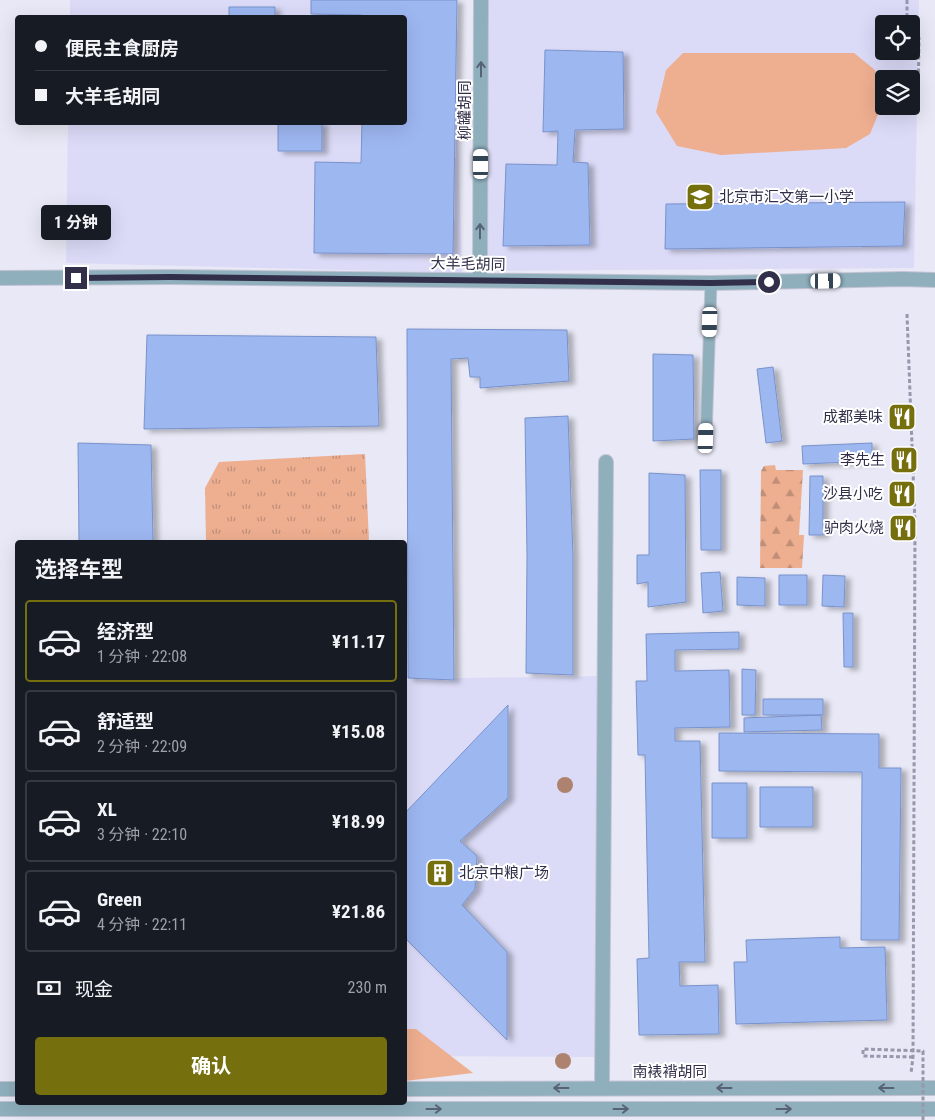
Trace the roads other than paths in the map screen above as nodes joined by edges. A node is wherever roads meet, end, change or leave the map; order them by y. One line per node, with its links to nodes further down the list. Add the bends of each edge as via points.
1 (481, 0): 3 (street, 柳罐胡同, one-way to 1)
2 (0, 278): 3 (street, 大羊毛胡同)
3 (480, 280): 5 (street, 大羊毛胡同)
4 (935, 280): 5 (street, 大羊毛胡同)
5 (711, 283): 6 (lane)
6 (706, 438)
7 (606, 462): 9 (street)
8 (407, 1088): 9 (street, 南裱褙胡同, one-way to 8)
9 (602, 1088): 10 (street, 南裱褙胡同, one-way to 9)
10 (935, 1088)
11 (0, 1089): 12 (street)
12 (15, 1089)
13 (0, 1109): 14 (street, one-way to 14)
14 (935, 1109)

